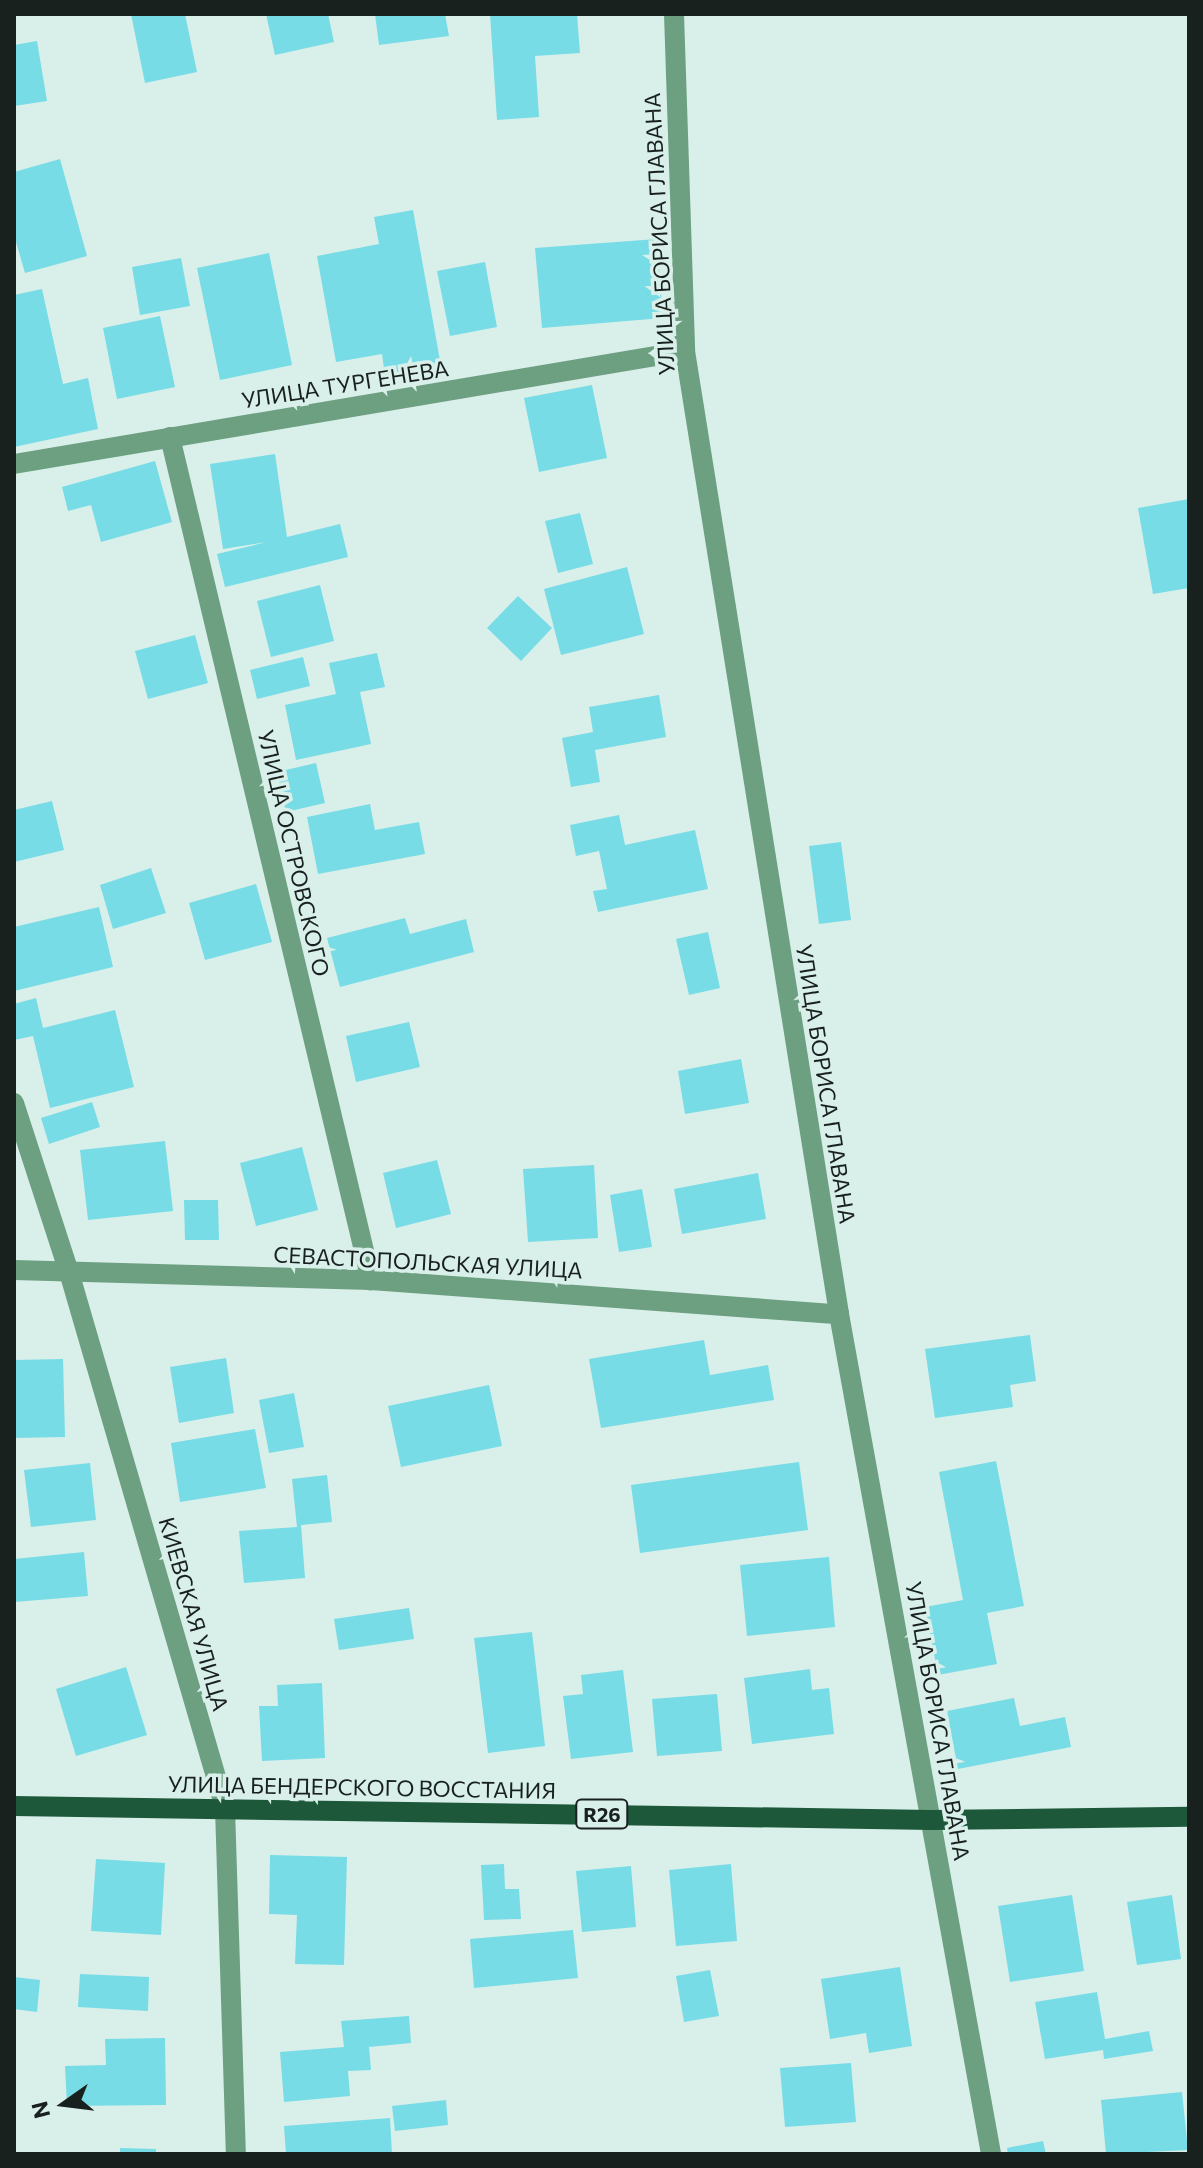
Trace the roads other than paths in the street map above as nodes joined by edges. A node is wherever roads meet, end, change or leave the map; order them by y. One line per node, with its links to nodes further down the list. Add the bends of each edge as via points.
1 (674, 14): 2 (street, УЛИЦА БОРИСА ГЛАВАНА)
2 (685, 351): 3 (street, УЛИЦА ТУРГЕНЕВА); 9 (street, УЛИЦА БОРИСА ГЛАВАНА)
3 (170, 437): 4 (street, УЛИЦА ТУРГЕНЕВА); 8 (street, УЛИЦА ОСТРОВСКОГО)
4 (14, 464)
5 (14, 1103): 7 (street, КИЕВСКАЯ УЛИЦА)
6 (14, 1270): 7 (street, СЕВАСТОПОЛЬСКАЯ УЛИЦА)
7 (69, 1272): 8 (street, СЕВАСТОПОЛЬСКАЯ УЛИЦА); 11 (street, КИЕВСКАЯ УЛИЦА)
8 (371, 1280): 9 (street, СЕВАСТОПОЛЬСКАЯ УЛИЦА)
9 (839, 1314): 13 (street, УЛИЦА БОРИСА ГЛАВАНА)
10 (14, 1806): 11 (main road, УЛИЦА БЕНДЕРСКОГО ВОССТАНИЯ / R26)
11 (225, 1808): 13 (main road, УЛИЦА БЕНДЕРСКОГО ВОССТАНИЯ / R26); 14 (street, КИЕВСКАЯ УЛИЦА)
12 (1189, 1817): 13 (main road, УЛИЦА БЕНДЕРСКОГО ВОССТАНИЯ / R26)
13 (932, 1820): 15 (street, УЛИЦА БОРИСА ГЛАВАНА)
14 (236, 2154)
15 (991, 2154)

